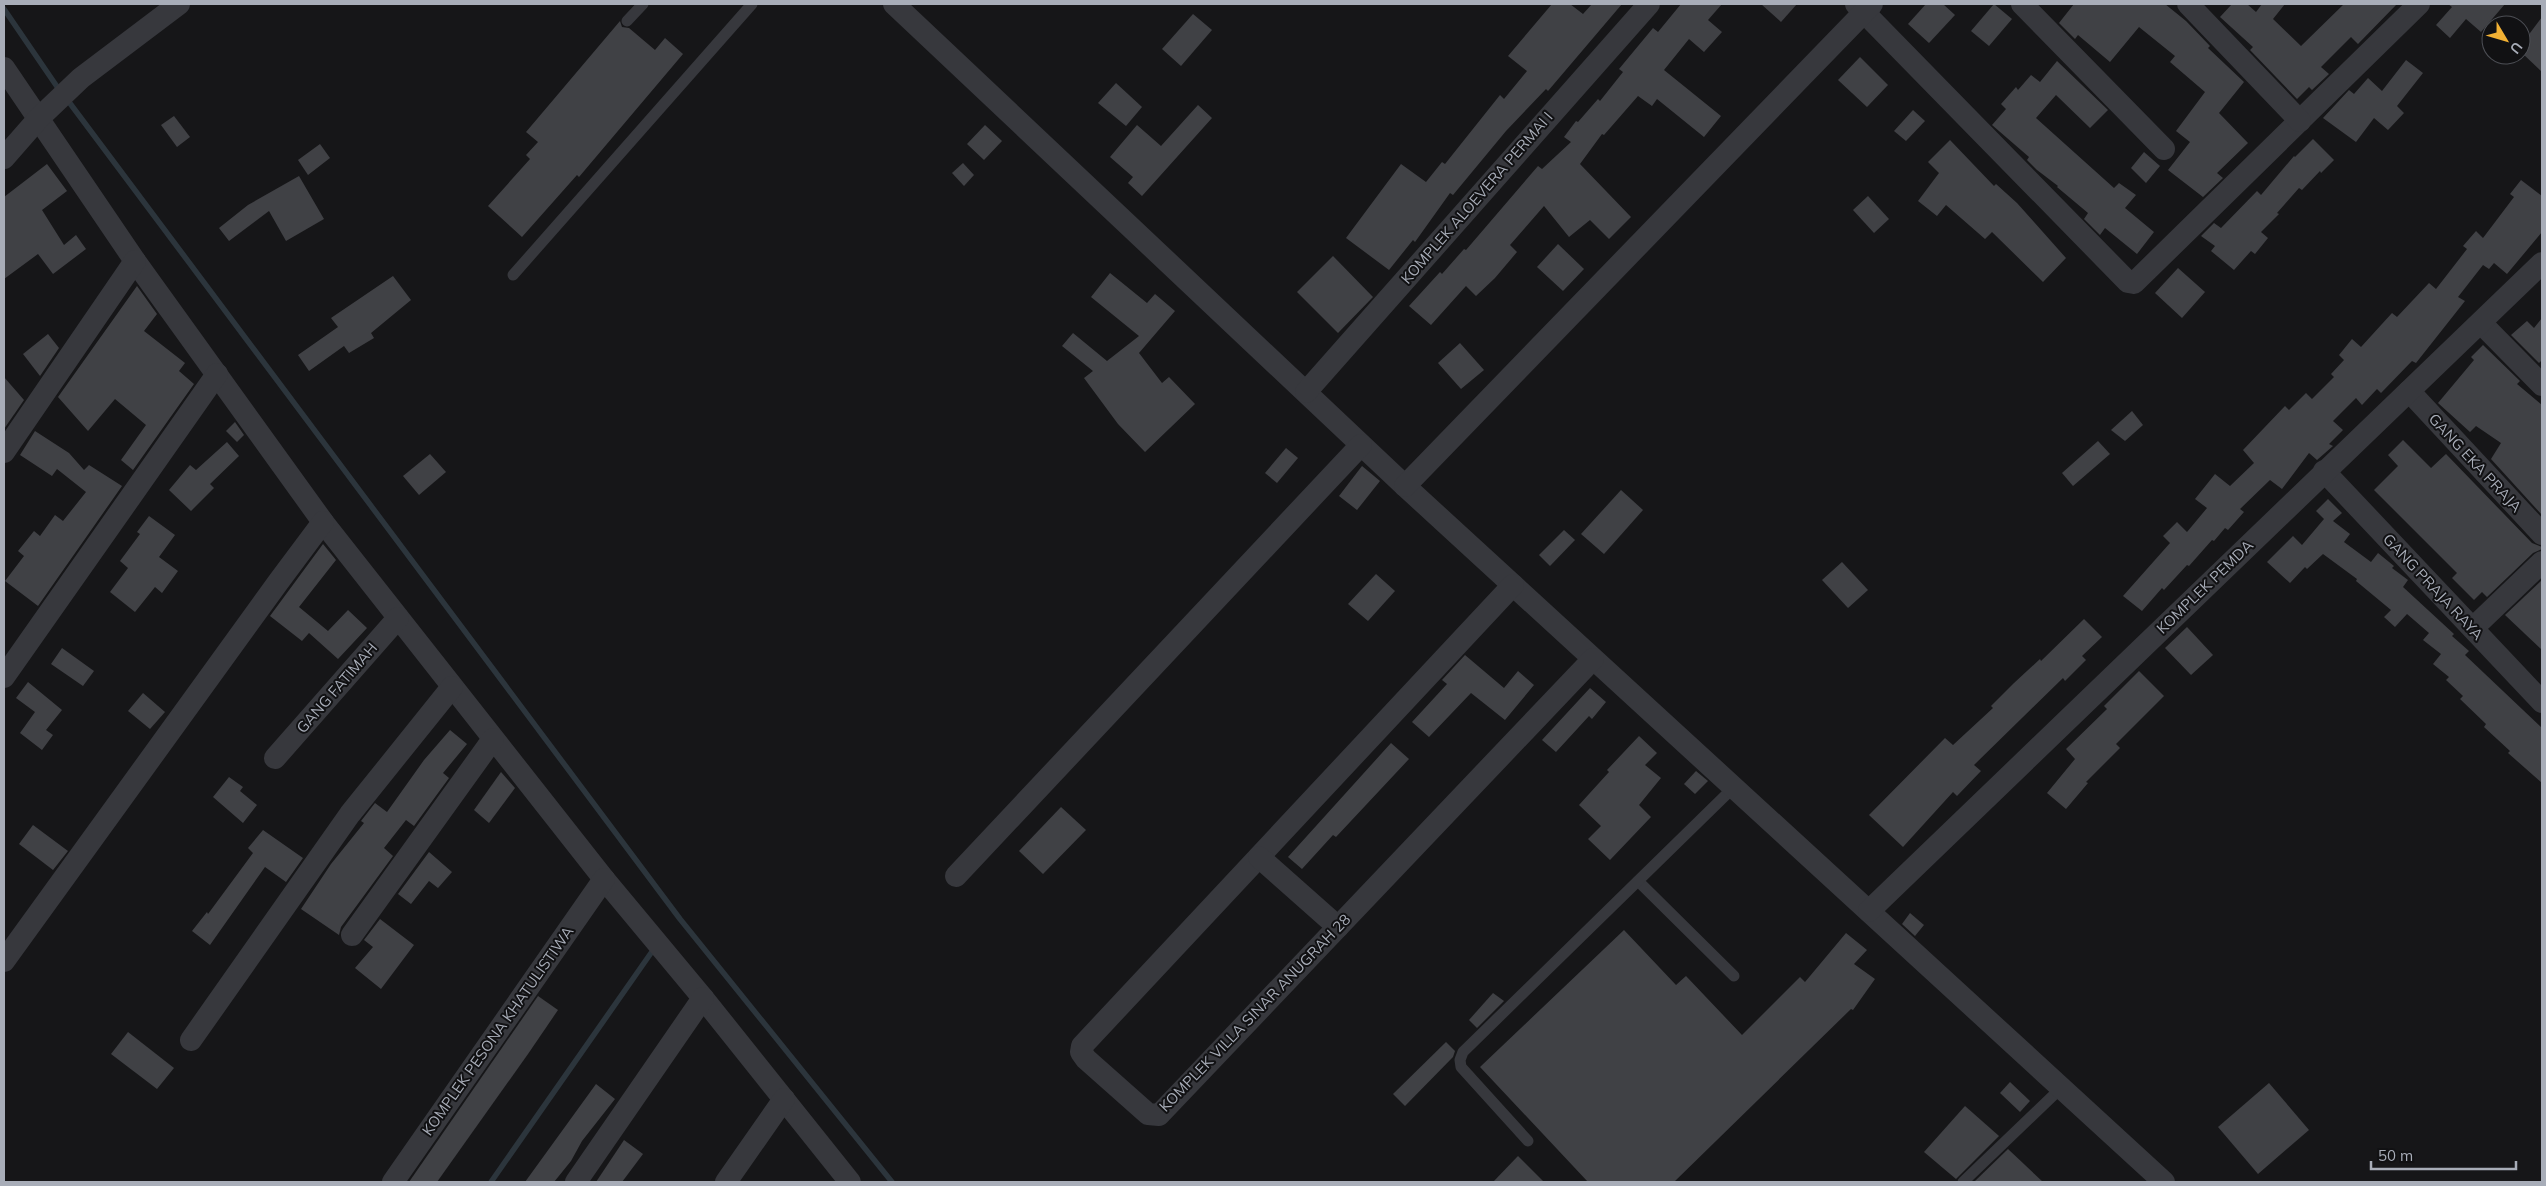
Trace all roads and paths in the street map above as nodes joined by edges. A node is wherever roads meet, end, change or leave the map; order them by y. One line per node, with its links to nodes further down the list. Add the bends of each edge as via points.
1 (179, 4): 12 (street, via 81,78)
2 (643, 4): 10 (lane)
3 (752, 4): 18 (lane)
4 (894, 4): 23 (street)
5 (1649, 4): 23 (street, KOMPLEK ALOEVERA PERMAI I)
6 (2022, 4): 14 (street)
7 (2188, 4): 13 (street)
8 (2419, 4): 13 (street)
9 (1864, 7): 13 (street, via 2128,282 2139,280); 27 (street)
10 (627, 21)
11 (4, 68): 12 (street)
12 (43, 114): 15 (street); 16 (street)
13 (2300, 122)
14 (2164, 149)
15 (4, 158)
16 (135, 261): 20 (street); 25 (street)
17 (2542, 263): 19 (street, KOMPLEK PEMDA)
18 (513, 275)
19 (2481, 323): 21 (street); 22 (street, KOMPLEK PEMDA)
20 (216, 374): 28 (street); 35 (street)
21 (2542, 385)
22 (2409, 391): 26 (street, KOMPLEK PEMDA); 29 (street, GANG EKA PRAJA)
23 (1306, 392): 24 (street)
24 (1361, 445): 27 (street); 42 (street)
25 (4, 452)
26 (2324, 471): 33 (street, GANG PRAJA RAYA); 45 (street, KOMPLEK PEMDA)
27 (1405, 486): 31 (street)
28 (323, 522): 32 (street); 48 (street)
29 (2542, 534)
30 (2542, 562): 33 (street)
31 (1512, 585): 34 (street); 41 (street, KOMPLEK VILLA SINAR ANUGRAH 28)
32 (398, 618): 36 (street); 39 (street, GANG FATIMAH)
33 (2473, 628): 37 (street, GANG PRAJA RAYA)
34 (1593, 659): 40 (street); 46 (street, KOMPLEK VILLA SINAR ANUGRAH 28)
35 (4, 677)
36 (452, 687): 38 (street); 51 (street, via 350,814)
37 (2542, 702)
38 (493, 739): 43 (street); 47 (street)
39 (276, 758)
40 (1734, 788): 44 (lane); 45 (street)
41 (1259, 857): 46 (street); 46 (street, KOMPLEK VILLA SINAR ANUGRAH 28, via 1082,1046 1081,1052 1086,1059 1148,1114 1158,1115)
42 (956, 876)
43 (604, 879): 50 (street); 56 (street, KOMPLEK PESONA KHATULISTIWA)
44 (1638, 881): 49 (lane); 54 (lane, via 1463,1052 1461,1067)
45 (1868, 912): 52 (street)
46 (1338, 927)
47 (352, 935)
48 (4, 961)
49 (1734, 976)
50 (703, 998): 53 (street); 57 (street)
51 (191, 1040)
52 (2061, 1088): 55 (street); 60 (lane)
53 (784, 1099): 58 (street); 59 (street)
54 (1528, 1141)
55 (2156, 1180)
56 (393, 1182)
57 (576, 1182)
58 (726, 1182)
59 (850, 1182)
60 (1963, 1182)

